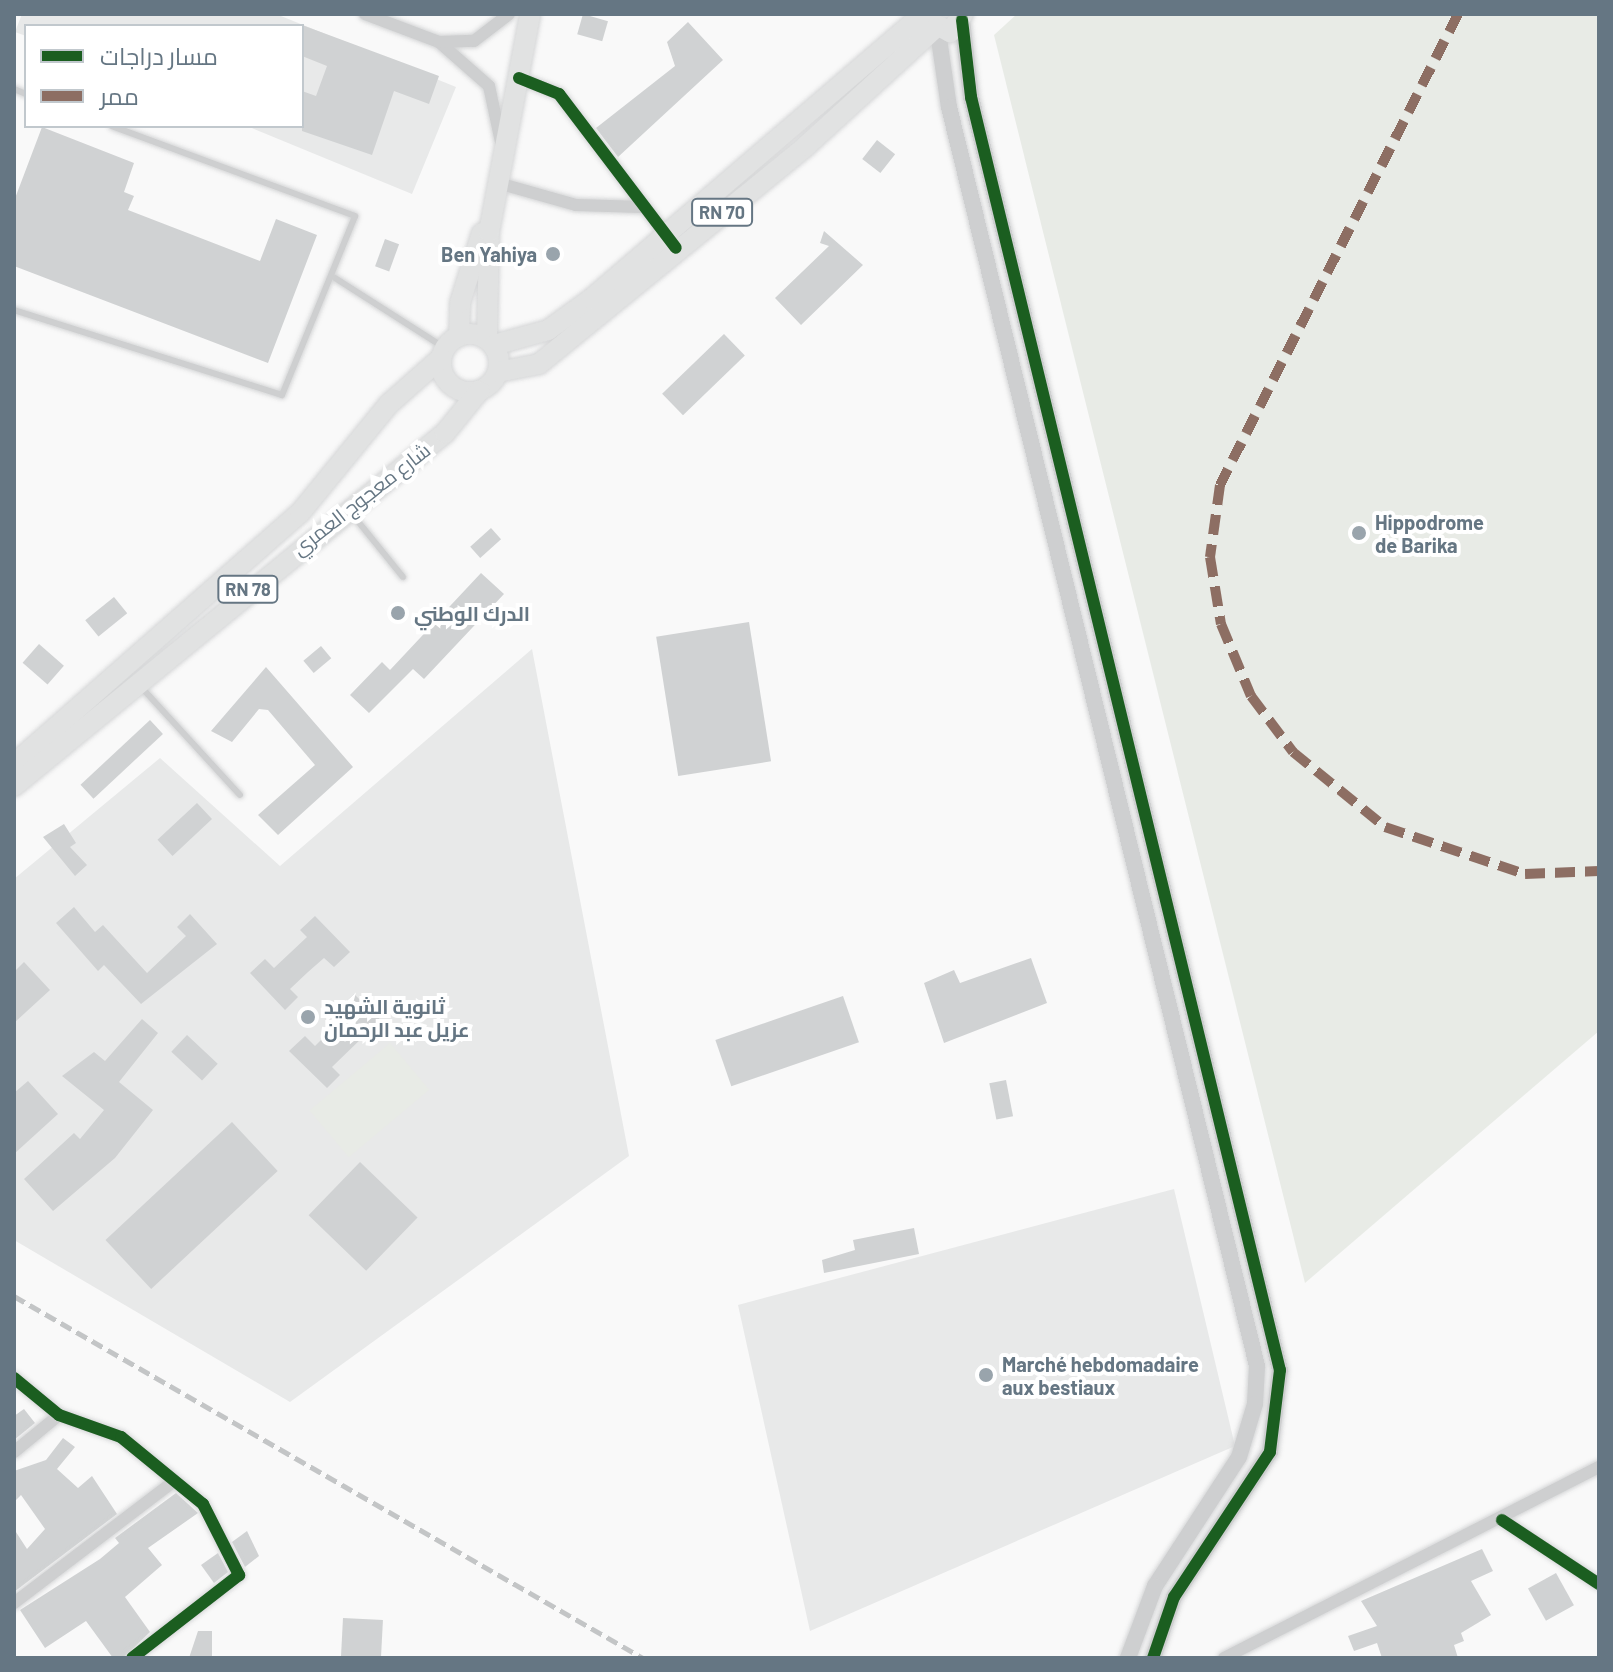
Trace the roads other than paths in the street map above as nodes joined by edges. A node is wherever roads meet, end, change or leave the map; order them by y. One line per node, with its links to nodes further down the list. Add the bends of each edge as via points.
1 (365, 14): 6 (street)
2 (509, 14): 6 (street, via 474,41)
3 (530, 14): 7 (main road)
4 (963, 16): 5 (main road, RN 70); 35 (street, via 971,97 1280,1370 1270,1452 1174,1597)
5 (931, 22): 12 (main road, RN 70); 34 (street, via 1257,1366 1255,1404 1239,1457 1155,1586)
6 (439, 42): 9 (street, via 489,86)
7 (519, 78): 9 (main road); 11 (street, via 559,94)
8 (117, 128): 13 (lane, via 355,216)
9 (503, 149): 10 (main road)
10 (498, 183): 11 (street, via 576,205); 15 (main road); 16 (main road)
11 (642, 207): 12 (street)
12 (671, 242): 15 (main road, RN 70, via 548,330); 17 (main road, RN 70, via 539,364)
13 (335, 278): 14 (lane, via 282,395); 16 (lane)
14 (14, 310)
15 (490, 342): 16 (main road); 17 (main road)
16 (448, 347): 18 (main road, via 451,385); 22 (main road, شارع معجوج العمري / RN 78, via 389,404 300,513)
17 (498, 372): 18 (main road, شارع معجوج العمري)
18 (479, 391): 19 (main road, شارع معجوج العمري / RN 78, via 445,433)
19 (347, 508): 20 (lane); 21 (main road, شارع معجوج العمري / RN 78)
20 (403, 577)
21 (137, 682): 23 (main road, شارع معجوج العمري / RN 78); 24 (lane)
22 (14, 764)
23 (14, 786)
24 (240, 795)
25 (14, 1378): 26 (street)
26 (59, 1415): 27 (street); 29 (street, via 121,1437)
27 (14, 1452)
28 (1599, 1467): 30 (street)
29 (174, 1481): 32 (street); 33 (street, via 203,1504 239,1575)
30 (1502, 1520): 31 (street); 36 (street)
31 (1599, 1584)
32 (14, 1603)
33 (132, 1658)
34 (1128, 1658)
35 (1153, 1658)
36 (1224, 1658)

